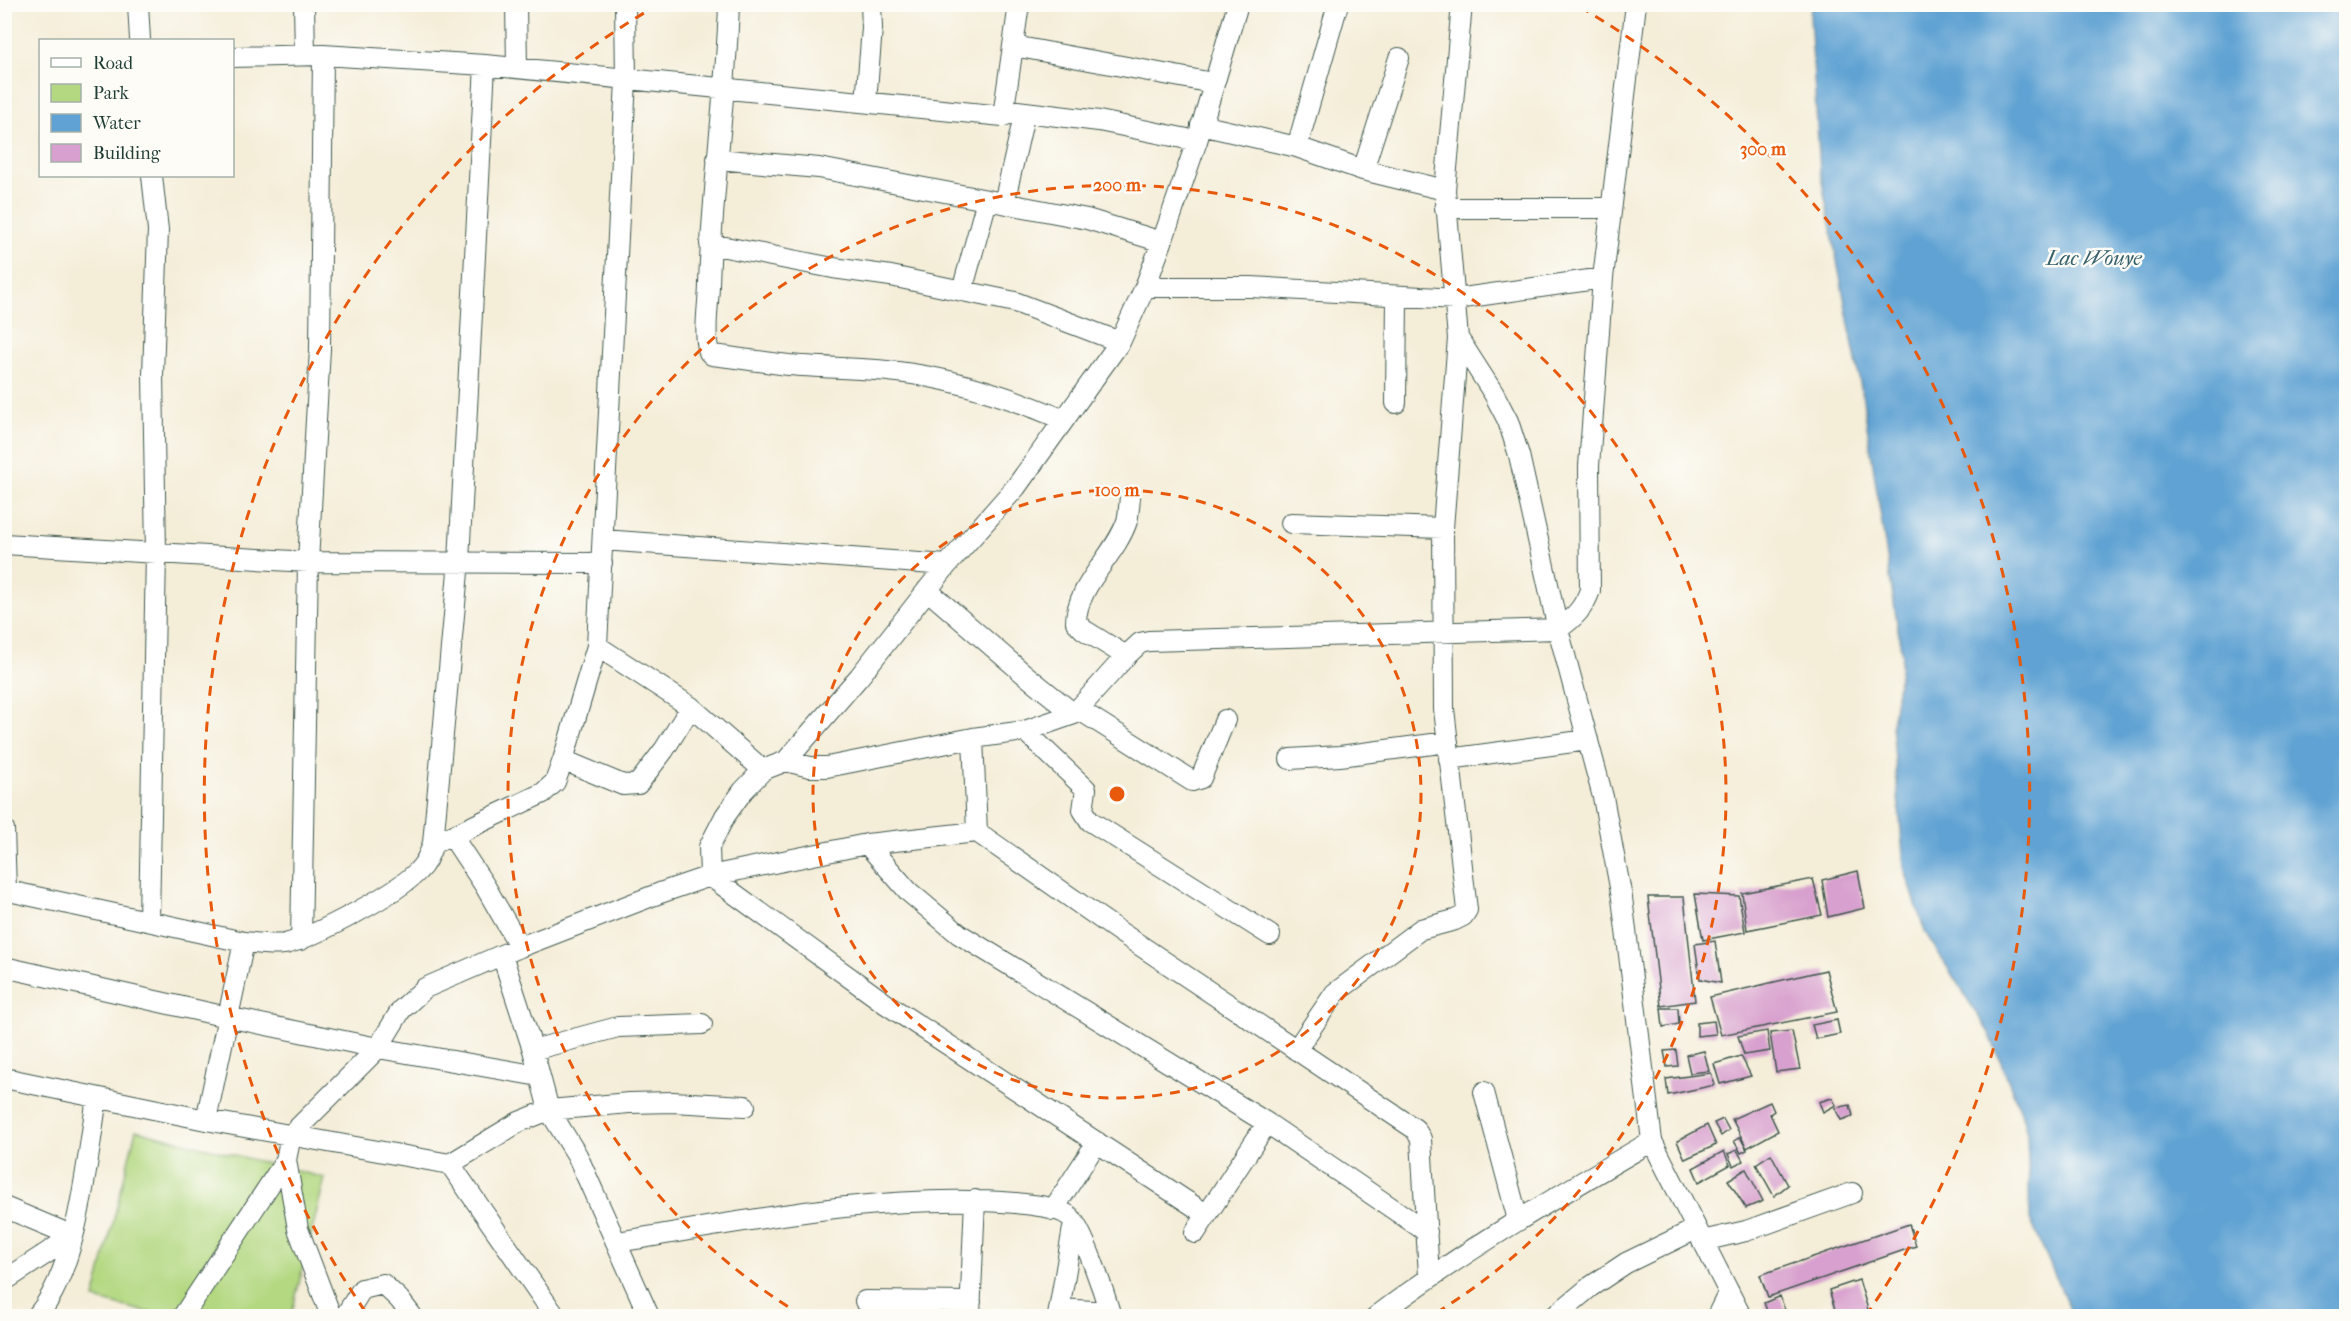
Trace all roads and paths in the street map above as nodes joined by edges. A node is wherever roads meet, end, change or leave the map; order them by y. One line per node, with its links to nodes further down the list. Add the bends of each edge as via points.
1 (138, 4): 12 (street)
2 (304, 4): 14 (street)
3 (516, 4): 18 (street)
4 (626, 4): 19 (street)
5 (729, 4): 21 (street)
6 (872, 4): 22 (street)
7 (1019, 4): 13 (street)
8 (1238, 4): 20 (street)
9 (1338, 4): 26 (street)
10 (1462, 4): 30 (street)
11 (1636, 4): 32 (street)
12 (140, 39)
13 (1014, 46): 20 (street); 24 (street)
14 (314, 55): 15 (street); 17 (street); 51 (street, via 319,373)
15 (234, 57)
16 (1399, 58): 28 (street)
17 (485, 65): 18 (street); 50 (street)
18 (517, 68): 19 (street)
19 (626, 80): 21 (street); 47 (street)
20 (1213, 83): 25 (street)
21 (725, 89): 22 (street); 27 (street)
22 (866, 102): 24 (street)
23 (1025, 112): 24 (street); 25 (street); 31 (street)
24 (1003, 116)
25 (1199, 133): 26 (street); 33 (street)
26 (1297, 147): 28 (street)
27 (717, 159): 31 (street, via 819,168); 34 (street)
28 (1363, 170): 30 (street)
29 (152, 177): 49 (street, via 158,230 153,375)
30 (1445, 199): 32 (street); 39 (street)
31 (996, 202): 33 (street, via 1087,219); 37 (street)
32 (1611, 208): 35 (street)
33 (1162, 242): 36 (street)
34 (710, 244): 37 (street); 43 (street, via 707,349 712,354 899,372 980,388)
35 (1603, 278): 39 (street); 55 (street, via 1589,466 1590,590 1585,605)
36 (1145, 287): 38 (street, via 1251,287); 41 (street)
37 (962, 291): 41 (street, via 1021,303)
38 (1397, 296): 39 (street); 42 (street)
39 (1456, 299): 40 (street)
40 (1458, 338): 46 (street); 55 (street, via 1508,420 1520,455)
41 (1120, 342): 43 (street)
42 (1396, 403)
43 (1064, 420): 53 (street, via 1016,487)
44 (1130, 497): 58 (street, via 1127,520 1076,612 1076,622 1084,630)
45 (1291, 523): 46 (street)
46 (1443, 528): 56 (street)
47 (603, 540): 52 (street); 53 (street)
48 (4, 544): 49 (street)
49 (156, 553): 51 (street); 77 (street)
50 (459, 561): 51 (street); 52 (street); 73 (street)
51 (308, 562): 79 (street)
52 (602, 563): 57 (street)
53 (947, 565): 54 (street)
54 (927, 590): 60 (street, via 1023,673); 68 (street)
55 (1558, 629): 56 (street); 64 (street)
56 (1443, 633): 58 (street, via 1149,641 1140,643); 65 (street)
57 (597, 646): 59 (street); 67 (street)
58 (1126, 656): 60 (street)
59 (691, 707): 67 (street, via 638,784 623,785); 69 (street)
60 (1076, 712): 61 (street, via 1192,781 1201,778); 62 (street)
61 (1225, 720)
62 (1026, 730): 63 (street); 78 (street, via 1086,789 1083,810 1090,821)
63 (973, 738): 68 (street, via 827,767); 71 (street)
64 (1588, 740): 65 (street); 97 (street, via 1604,796 1623,898)
65 (1448, 750): 66 (street); 87 (street, via 1467,910 1455,920 1421,929 1335,993)
66 (1290, 759)
67 (563, 760): 72 (street, via 555,782 543,793)
68 (786, 761): 69 (street)
69 (763, 770): 75 (street, via 725,816 709,847)
70 (4, 829): 76 (street)
71 (977, 832): 74 (street); 87 (street)
72 (453, 836): 73 (street); 81 (street, via 485,886)
73 (433, 843): 79 (street, via 428,860 393,892)
74 (867, 844): 75 (street); 95 (street, via 909,892 959,934)
75 (710, 876): 81 (street); 98 (street, via 886,1005)
76 (5, 890): 77 (street)
77 (149, 921): 80 (street)
78 (1270, 935)
79 (301, 940): 80 (street, via 282,945)
80 (244, 942): 83 (street)
81 (511, 951): 85 (street, via 425,988 400,1010); 86 (street)
82 (4, 967): 83 (street)
83 (227, 1017): 85 (street); 94 (street)
84 (702, 1024): 86 (street, via 618,1027)
85 (378, 1048): 88 (street); 96 (street)
86 (533, 1050): 88 (street)
87 (1296, 1050): 108 (street, via 1419,1134)
88 (539, 1076): 93 (street)
89 (4, 1078): 91 (street)
90 (1484, 1092): 106 (street)
91 (97, 1098): 94 (street); 111 (street)
92 (745, 1106): 93 (street, via 640,1102)
93 (549, 1110): 100 (street, via 519,1122); 112 (street, via 577,1155)
94 (206, 1120): 96 (street)
95 (1267, 1124): 105 (street); 108 (street)
96 (291, 1135): 99 (street); 100 (street)
97 (1652, 1141): 106 (street); 110 (street)
98 (1096, 1142): 104 (street); 105 (street)
99 (286, 1160): 121 (street); 122 (street, via 298,1229)
100 (450, 1164): 125 (street)
101 (1852, 1193): 110 (street, via 1746,1231)
102 (975, 1200): 104 (street); 112 (street, via 858,1207); 117 (street)
103 (4, 1207): 111 (street)
104 (1053, 1210): 107 (street)
105 (1206, 1214): 109 (street)
106 (1518, 1220): 113 (street)
107 (1074, 1222): 118 (street); 119 (street)
108 (1427, 1232): 113 (street)
109 (1195, 1233)
110 (1699, 1235): 115 (street); 128 (street, via 1626,1263)
111 (73, 1236): 114 (street); 120 (street, via 62,1274)
112 (617, 1242): 126 (street)
113 (1429, 1276): 127 (street)
114 (4, 1281)
115 (1729, 1292): 129 (street); 130 (street)
116 (865, 1300): 117 (street)
117 (970, 1310)
118 (1059, 1313): 119 (street)
119 (1111, 1314)
120 (38, 1317)
121 (183, 1317)
122 (331, 1317)
123 (345, 1317): 124 (street, via 362,1289 384,1284)
124 (412, 1317)
125 (555, 1317)
126 (649, 1317)
127 (1377, 1317)
128 (1555, 1317)
129 (1717, 1317)
130 (1741, 1317)

